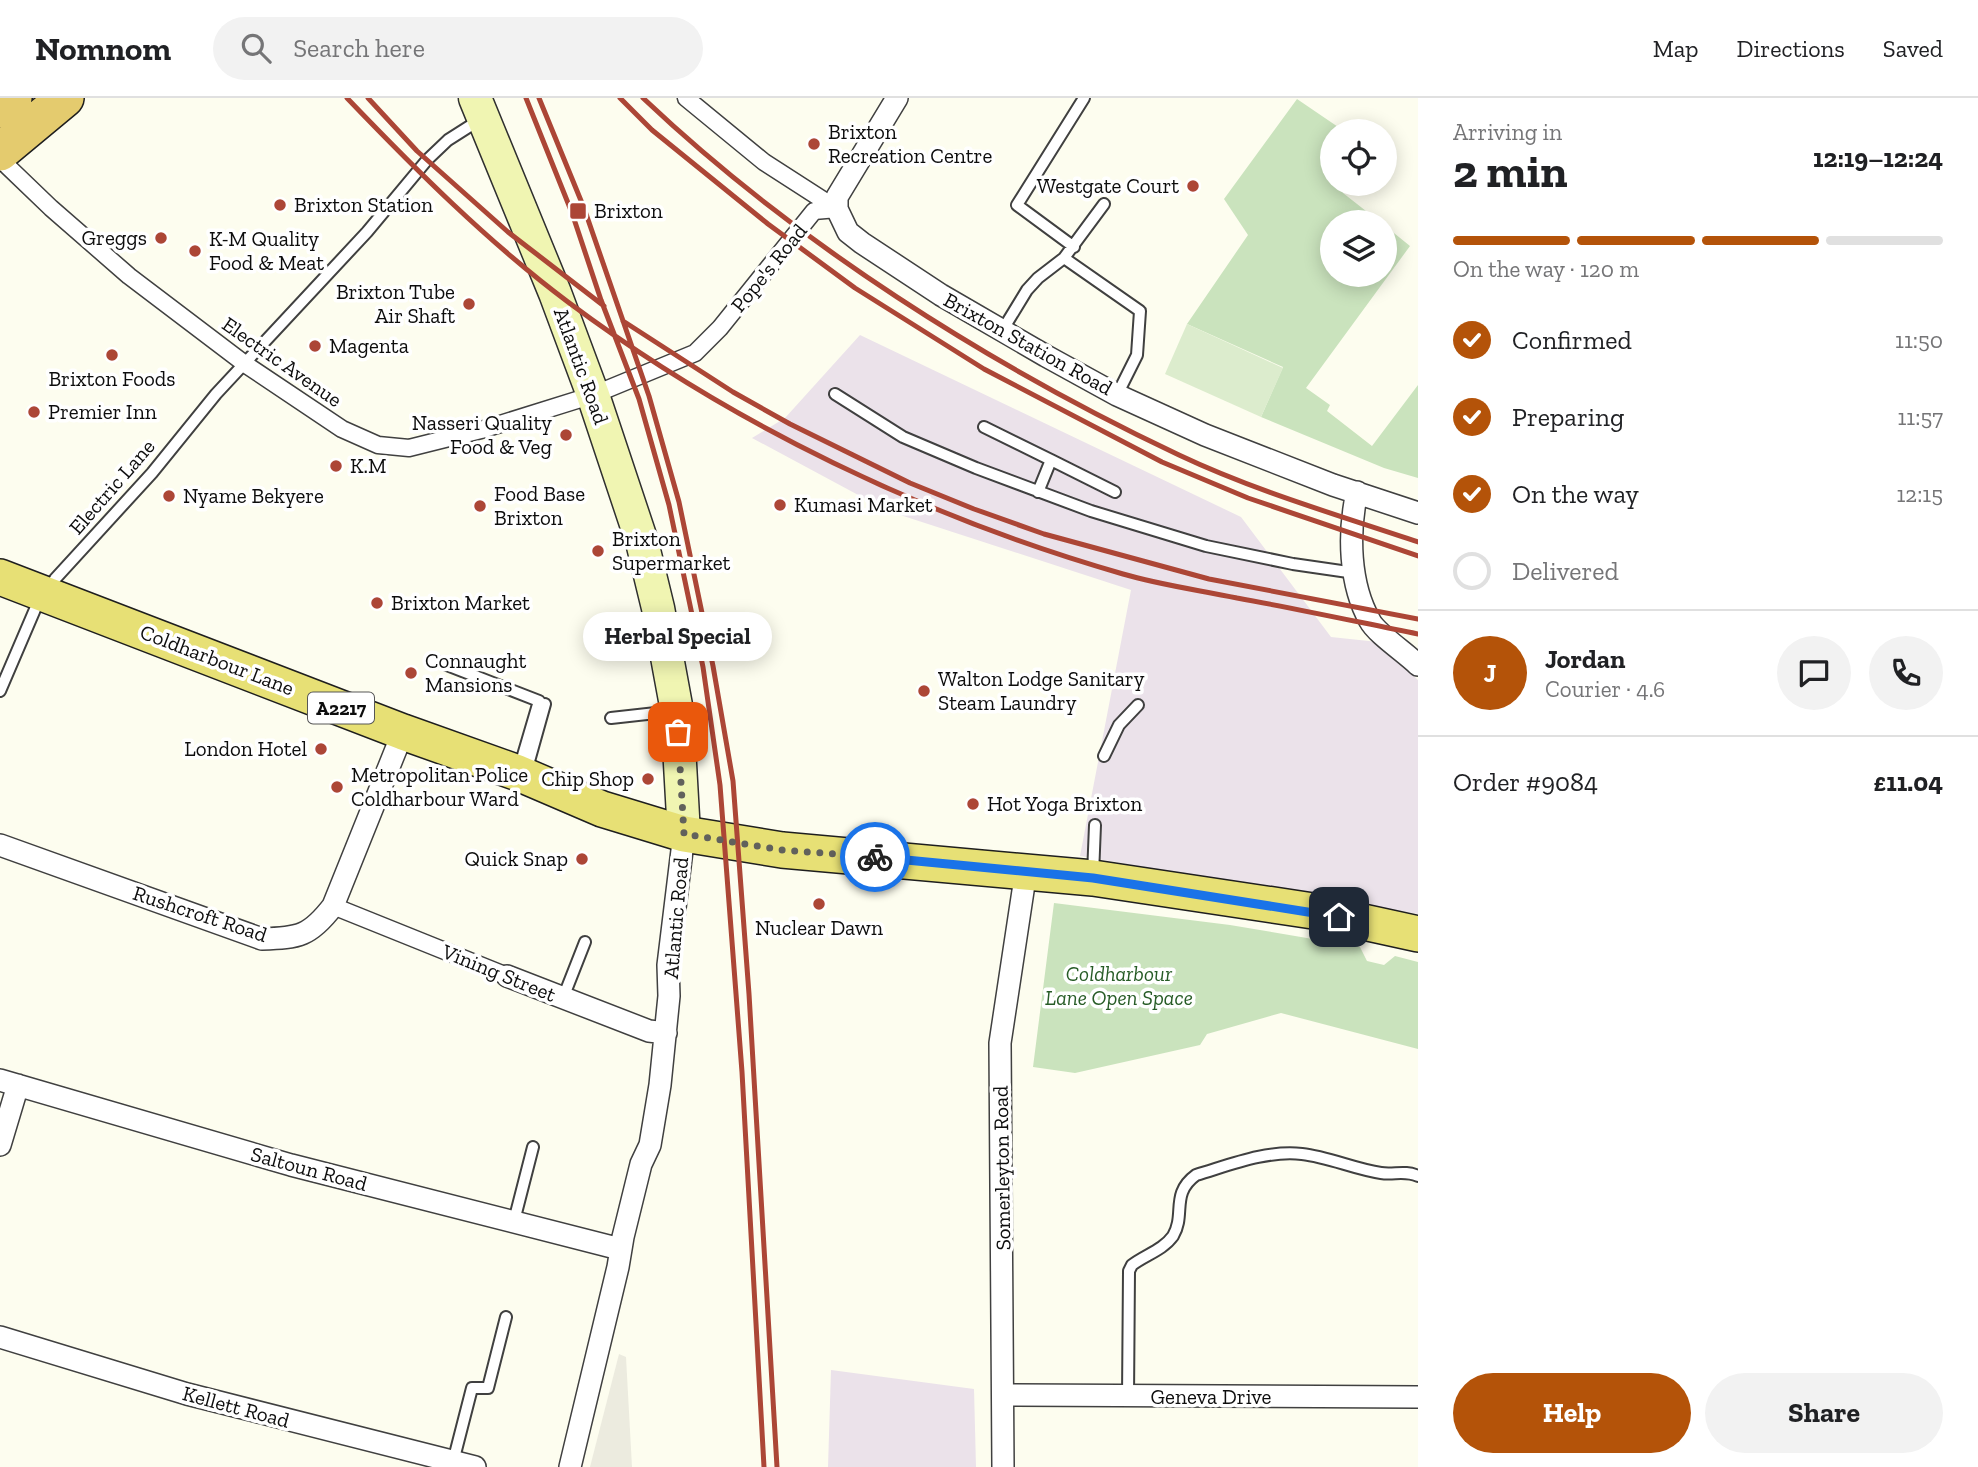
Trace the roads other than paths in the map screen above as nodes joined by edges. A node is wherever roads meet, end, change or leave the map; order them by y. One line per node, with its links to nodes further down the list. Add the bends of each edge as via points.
1 (13, 98): 7 (highway)
2 (65, 98): 8 (highway)
3 (686, 98): 11 (street, Brixton Station Road, via 764,162)
4 (897, 98): 11 (street, via 844,182)
5 (1084, 98): 12 (lane, via 1017,205)
6 (480, 108): 15 (lane, Electric Lane, via 427,160); 17 (main road, Atlantic Road)
7 (0, 109)
8 (0, 152)
9 (0, 159): 15 (street, Electric Avenue, via 129,276)
10 (1104, 204): 12 (lane)
11 (837, 209): 14 (street, Brixton Station Road, via 848,232 862,243); 17 (street, Pope's Road, via 814,212 695,353)
12 (1074, 247): 13 (lane)
13 (1064, 258): 14 (lane, via 1027,290); 18 (lane, via 1140,311 1138,355)
14 (1002, 331): 18 (street, Brixton Station Road)
15 (245, 364): 17 (street, Electric Avenue, via 342,429 378,444 409,449); 27 (lane, Electric Lane)
16 (835, 394): 21 (lane, via 903,437)
17 (593, 395): 33 (main road, Atlantic Road, via 642,542)
18 (1117, 395): 23 (street, Brixton Station Road, via 1205,435)
19 (984, 427): 20 (lane)
20 (1051, 460): 21 (lane); 22 (lane)
21 (1038, 492): 25 (lane, via 1206,546)
22 (1115, 492)
23 (1357, 492): 24 (street, Brixton Station Road); 25 (street)
24 (1418, 513)
25 (1355, 573): 29 (street, via 1370,623)
26 (0, 577): 27 (main road, Coldharbour Lane / A2217)
27 (45, 594): 30 (lane, Electric Lane); 35 (main road, Coldharbour Lane / A2217)
28 (434, 660): 37 (lane, via 538,701)
29 (1418, 665)
30 (0, 691)
31 (545, 704): 37 (lane)
32 (1138, 705): 36 (lane, via 1119,725)
33 (677, 711): 34 (lane); 39 (main road, Atlantic Road)
34 (611, 718)
35 (404, 732): 37 (main road, Coldharbour Lane / A2217); 43 (street, Rushcroft Road)
36 (1104, 755)
37 (521, 775): 39 (main road, Coldharbour Lane / A2217, via 602,809)
38 (1095, 825): 42 (lane)
39 (684, 834): 41 (main road, Coldharbour Lane / A2217, via 782,850); 48 (street, Atlantic Road, via 668,965)
40 (0, 845): 43 (street, Rushcroft Road, via 262,939 289,939 317,927)
41 (1026, 871): 42 (main road, Coldharbour Lane / A2217); 57 (street, Somerleyton Road, via 1000,1043)
42 (1093, 878): 44 (main road, Coldharbour Lane / A2217, via 1312,911)
43 (333, 906): 46 (street, Vining Street)
44 (1418, 934)
45 (585, 942): 47 (lane)
46 (508, 976): 47 (street, Vining Street)
47 (562, 999): 48 (street, Vining Street)
48 (666, 1033): 54 (street, Atlantic Road, via 650,1145)
49 (9, 1082): 50 (street); 53 (street, Saltoun Road, via 291,1166)
50 (0, 1145)
51 (533, 1147): 53 (lane)
52 (1418, 1176): 58 (lane, via 1287,1153 1196,1175 1182,1189 1172,1236 1129,1271)
53 (514, 1221): 54 (street, Saltoun Road)
54 (620, 1249): 63 (street, Atlantic Road)
55 (506, 1317): 61 (lane, via 488,1388 472,1388)
56 (0, 1336): 60 (street, Kellett Road)
57 (1004, 1395): 58 (street, Geneva Drive); 64 (street, Somerleyton Road)
58 (1128, 1397): 59 (street, Geneva Drive)
59 (1418, 1397)
60 (414, 1460): 61 (street, Kellett Road)
61 (453, 1462): 62 (street, Kellett Road)
62 (475, 1467)
63 (570, 1467)
64 (1003, 1467)

